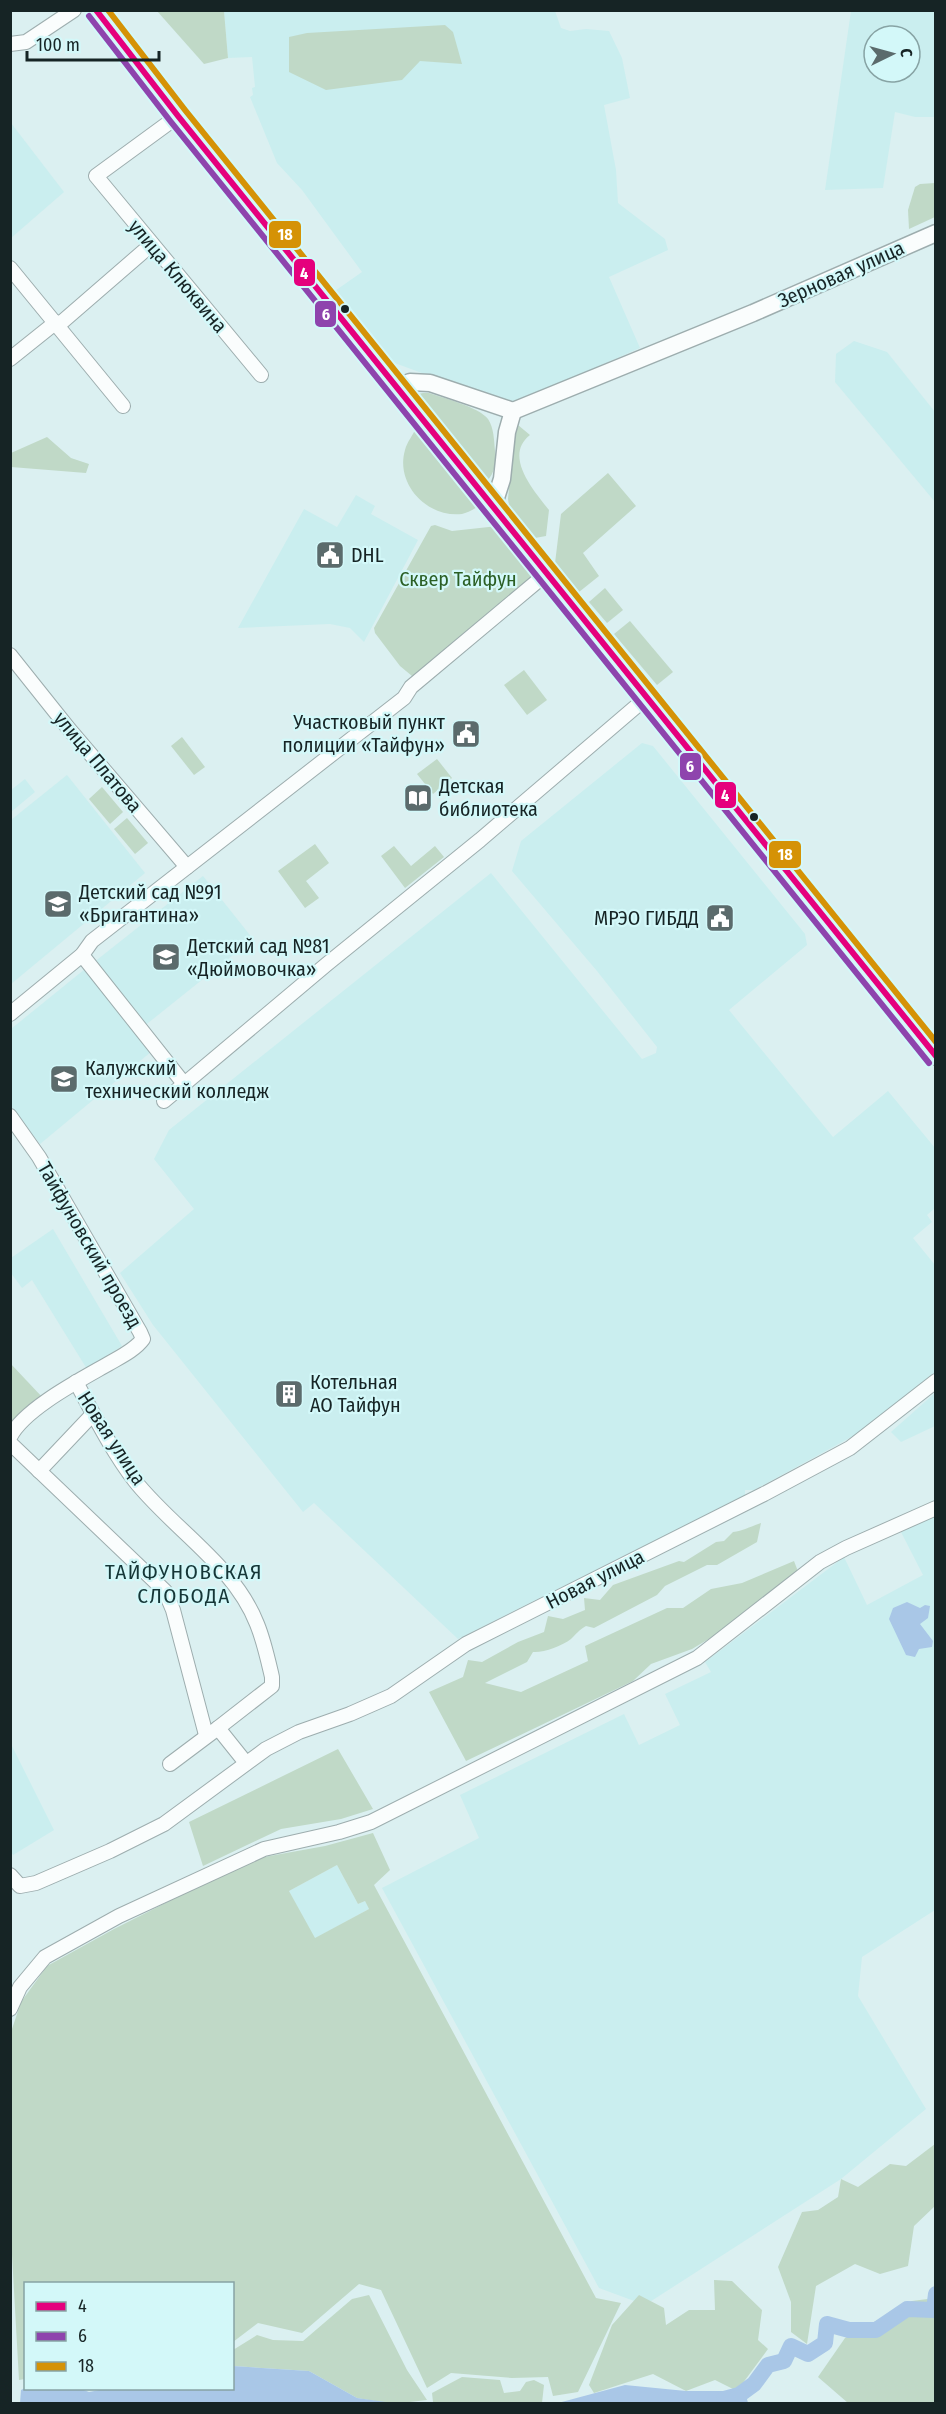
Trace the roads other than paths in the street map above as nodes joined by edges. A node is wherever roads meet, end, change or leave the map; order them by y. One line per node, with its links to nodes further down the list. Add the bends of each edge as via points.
1 (74, 10): 3 (street, via 26,42)
2 (96, 10): 4 (main road)
3 (10, 44)
4 (178, 116): 6 (street, улица Клюквина, via 96,176); 11 (main road)
5 (936, 233): 14 (main road, Зерновая улица)
6 (152, 244): 8 (street, via 62,322); 10 (street, улица Клюквина)
7 (10, 268): 8 (street)
8 (56, 323): 9 (street); 13 (street)
9 (10, 359)
10 (261, 375)
11 (397, 387): 12 (main road, via 411,382 430,383); 16 (main road)
12 (483, 403): 14 (main road); 15 (main road, via 501,423)
13 (123, 406)
14 (513, 411): 15 (main road)
15 (503, 456): 16 (main road, via 502,479)
16 (493, 507): 17 (main road)
17 (546, 574): 19 (main road); 20 (street, via 411,687 404,698)
18 (10, 655): 20 (street, улица Платова)
19 (646, 698): 23 (main road); 24 (street)
20 (187, 867): 21 (street, via 92,941)
21 (81, 955): 22 (street); 24 (street)
22 (10, 1014)
23 (936, 1057)
24 (185, 1085): 25 (street)
25 (164, 1101)
26 (10, 1116): 28 (street, Тайфуновский проезд, via 39,1157 143,1339)
27 (936, 1381): 35 (street, Новая улица, via 840,1453 466,1644 391,1696 299,1732)
28 (76, 1382): 29 (street, Новая улица); 30 (street, Новая улица, via 16,1426)
29 (93, 1414): 32 (street); 34 (street, Новая улица, via 135,1481 226,1576 257,1623 272,1686)
30 (10, 1437)
31 (10, 1443): 32 (street)
32 (39, 1472): 34 (street, via 165,1591)
33 (936, 1508): 38 (street, via 820,1562 697,1658 392,1812 339,1832 264,1849 119,1916 45,1957 20,1987)
34 (212, 1731): 35 (street); 36 (street, Новая улица)
35 (246, 1763): 37 (street, Новая улица, via 177,1816 110,1851 36,1883 20,1886)
36 (170, 1764)
37 (10, 1875)
38 (10, 2009)

